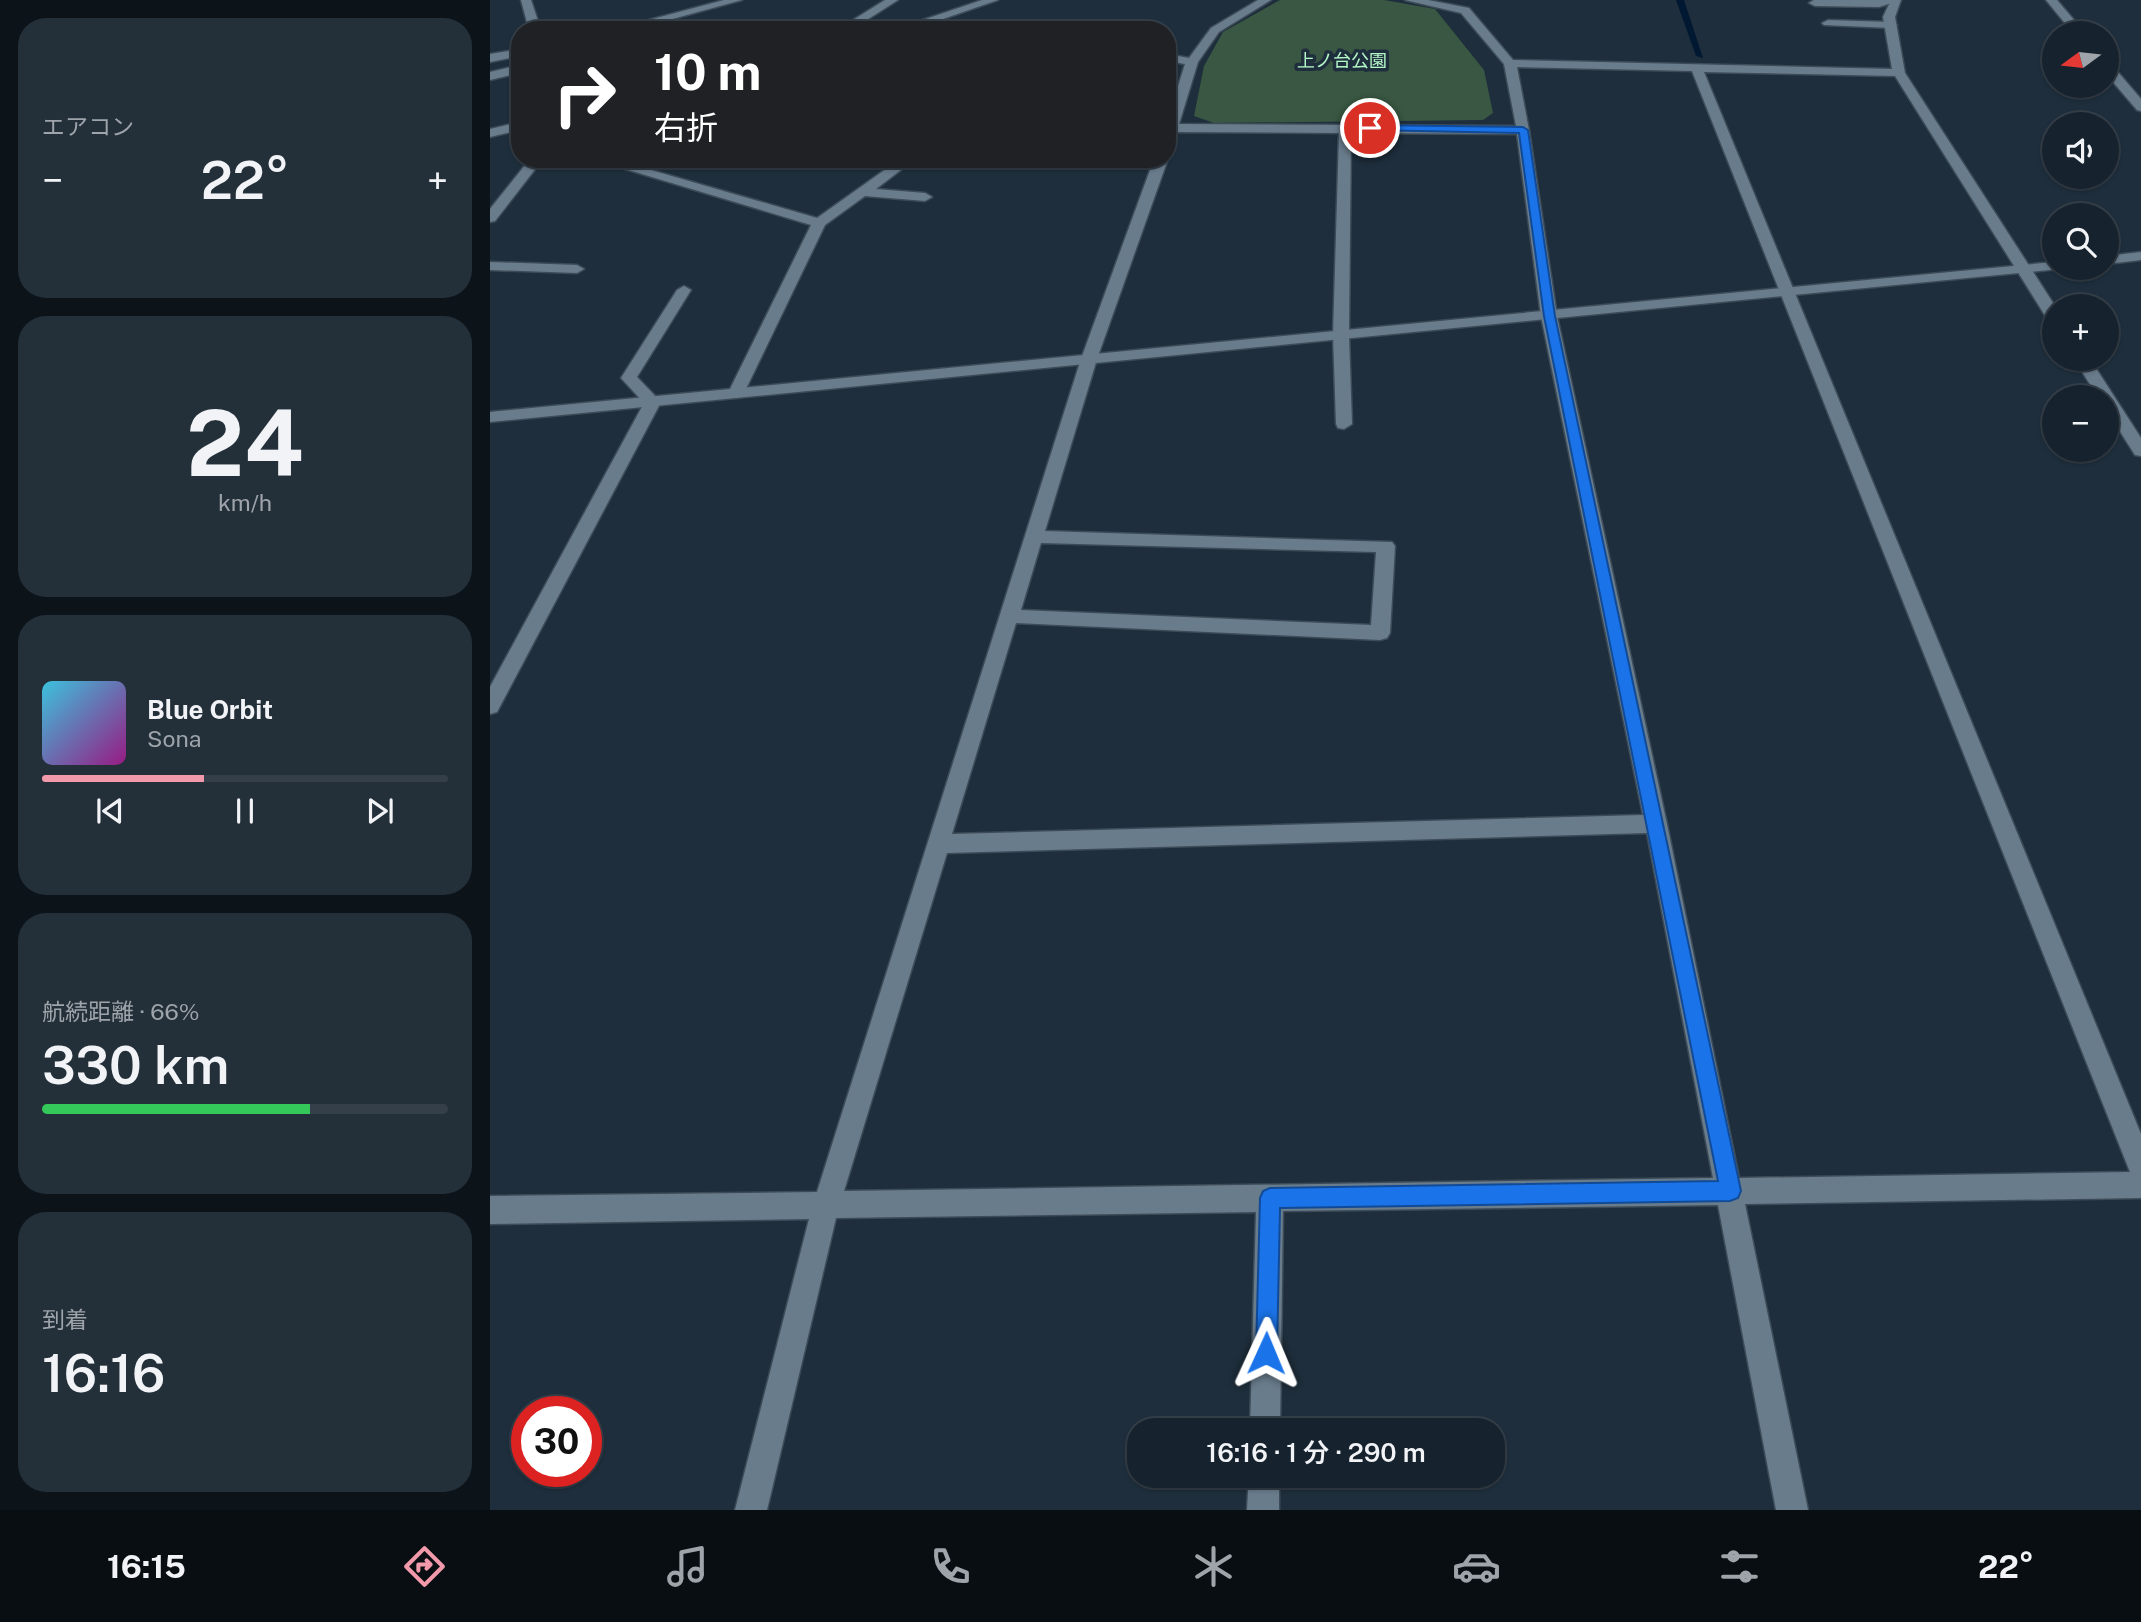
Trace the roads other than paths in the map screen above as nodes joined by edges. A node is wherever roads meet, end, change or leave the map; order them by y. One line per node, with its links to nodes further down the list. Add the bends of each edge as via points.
1 (526, 0): 10 (street)
2 (737, 0): 11 (street)
3 (892, 0): 12 (street)
4 (993, 0): 13 (street)
5 (1266, 0): 20 (street, via 1215,30)
6 (1410, 0): 21 (street, via 1465,10)
7 (1896, 0): 9 (street); 16 (street)
8 (2051, 0): 14 (street)
9 (1815, 3)
10 (532, 21)
11 (653, 21)
12 (858, 21)
13 (927, 21)
14 (2069, 21)
15 (1828, 23): 16 (street)
16 (1891, 24): 24 (street)
17 (511, 54): 18 (street)
18 (490, 58)
19 (1176, 59): 20 (street)
20 (1192, 62): 28 (street)
21 (1510, 63): 22 (street); 31 (street)
22 (1696, 67): 24 (street); 49 (street)
23 (511, 71): 25 (street)
24 (1899, 73): 47 (street)
25 (490, 76)
26 (2119, 80): 27 (street)
27 (2141, 107)
28 (1176, 114)
29 (511, 128): 32 (street)
30 (1345, 128): 31 (street); 33 (street); 52 (street)
31 (1523, 130): 51 (street)
32 (490, 133)
33 (1176, 134)
34 (530, 168): 40 (street)
35 (629, 168): 41 (street)
36 (896, 168): 38 (street)
37 (1158, 168): 53 (street)
38 (862, 192): 39 (street); 41 (street)
39 (925, 197)
40 (490, 218)
41 (819, 223): 54 (street)
42 (2141, 256): 43 (street)
43 (2119, 259)
44 (490, 266): 46 (street)
45 (2042, 268): 47 (street)
46 (577, 269)
47 (2024, 270): 49 (street); 50 (street)
48 (684, 290): 55 (street, via 629,378)
49 (1787, 292): 51 (street); 65 (street)
50 (2042, 298)
51 (1549, 316): 52 (street); 63 (street)
52 (1341, 335): 53 (street); 58 (street)
53 (1089, 359): 54 (street); 60 (street)
54 (736, 393): 55 (street)
55 (653, 402): 56 (street); 62 (street)
56 (490, 417)
57 (2119, 417): 59 (street)
58 (1344, 424)
59 (2141, 451)
60 (1032, 537): 61 (street); 61 (street, via 1386,546 1380,633)
61 (1008, 616): 64 (street)
62 (490, 706)
63 (1656, 824): 64 (street); 67 (street)
64 (937, 844): 69 (street)
65 (2141, 1166)
66 (2141, 1185): 67 (street)
67 (1730, 1191): 68 (street); 75 (street)
68 (1270, 1198): 69 (street); 71 (street)
69 (825, 1205): 70 (street); 73 (street)
70 (490, 1210)
71 (1265, 1418)
72 (1264, 1488): 74 (street)
73 (751, 1510)
74 (1263, 1510)
75 (1792, 1510)

